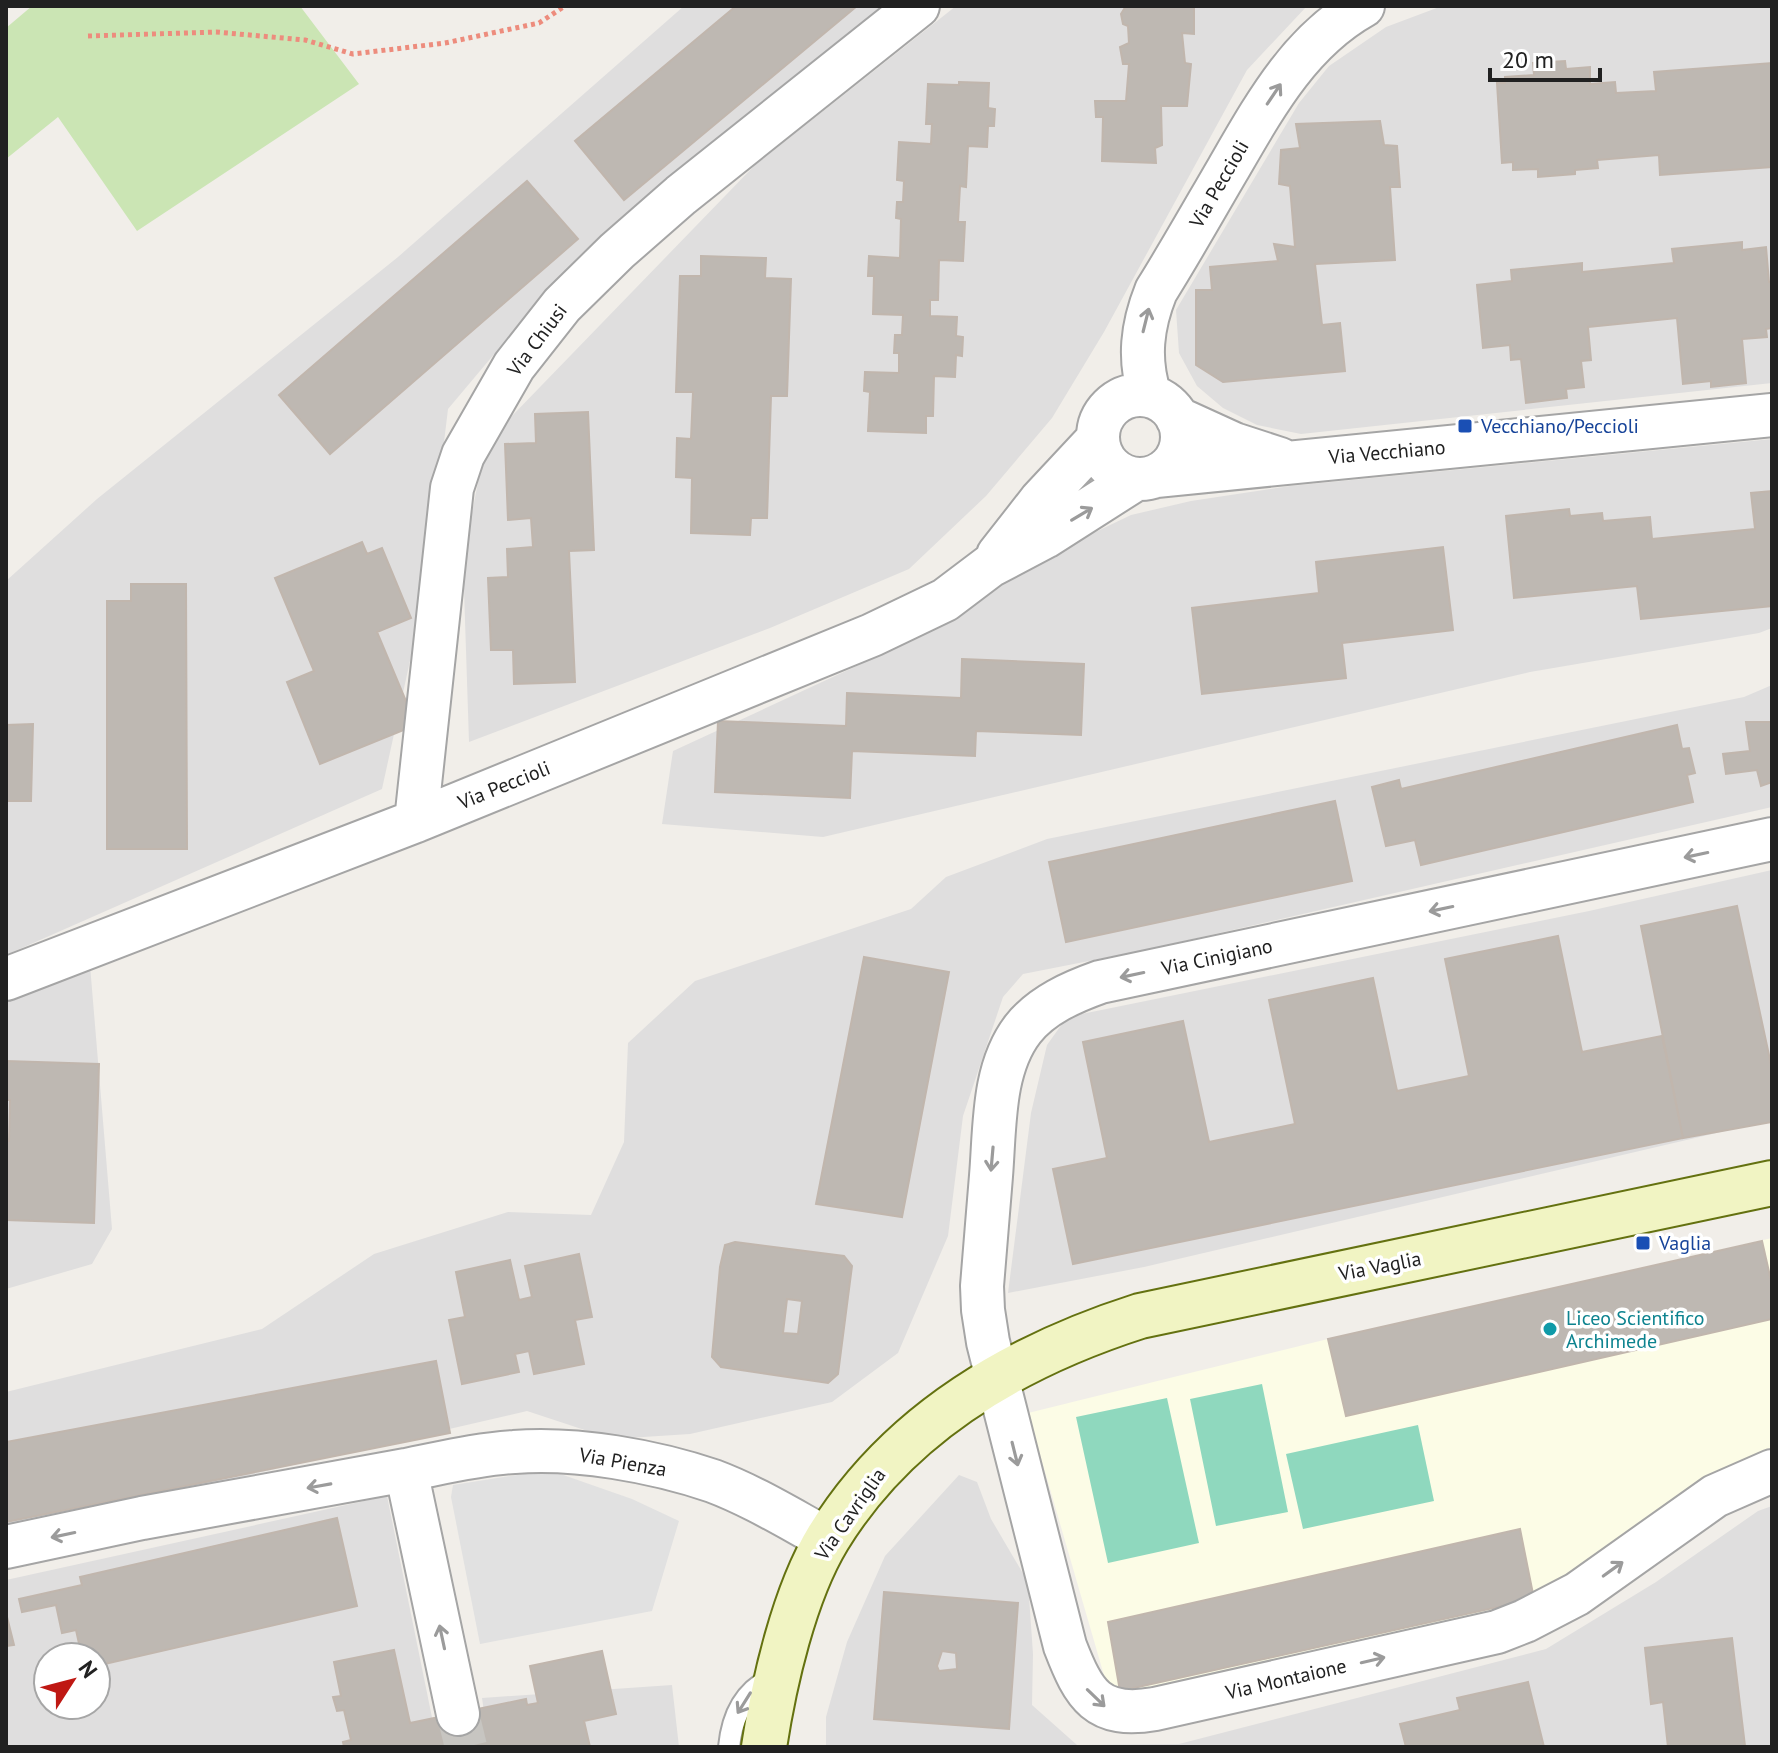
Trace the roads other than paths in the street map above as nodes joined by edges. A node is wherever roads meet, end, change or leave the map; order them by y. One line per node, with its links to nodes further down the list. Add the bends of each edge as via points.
1 (918, 6): 9 (street, Via Chiusi, via 643,228 562,305 514,366 463,455 452,488)
2 (1363, 6): 3 (street, Via Peccioli, one-way to 2, via 1143,370 1148,311 1156,291 1287,76 1321,35)
3 (1164, 407): 5 (street, via 1127,396 1108,409); 6 (street, Via Vecchiano, via 1234,444); 7 (street, via 1182,431 1181,445 1168,469)
4 (1772, 415): 6 (street, Via Vecchiano)
5 (1097, 440): 7 (street, via 1112,469); 8 (street, Via Peccioli)
6 (1289, 461): 7 (street, Via Vecchiano)
7 (1146, 478): 8 (street, Via Peccioli, one-way to 7)
8 (990, 566): 9 (street, Via Peccioli, via 945,600 872,635)
9 (416, 821): 11 (street, Via Peccioli)
10 (1772, 839): 13 (street, Via Cinigiano, one-way to 13, via 1100,982 1042,1011 1014,1043 999,1088 982,1286)
11 (6, 979)
12 (1772, 1183): 13 (street, Via Vaglia, via 1140,1316 1062,1345)
13 (997, 1378): 15 (street, Via Montaione, one-way to 15, via 1065,1646 1094,1700 1118,1712 1155,1709 1509,1627 1577,1594 1715,1496); 16 (street, Via Cavriglia, via 940,1415 892,1456)
14 (406, 1470): 16 (street, Via Pienza, via 517,1451 610,1458 711,1481); 17 (street, Via Pienza, one-way to 17); 19 (street, one-way to 14)
15 (1772, 1471)
16 (827, 1539): 18 (street, Via Cavriglia, via 803,1591)
17 (6, 1547)
18 (779, 1674): 20 (lane, one-way to 20, via 757,1684 746,1698); 21 (street, Via Cavriglia)
19 (458, 1714)
20 (729, 1747)
21 (764, 1747)

